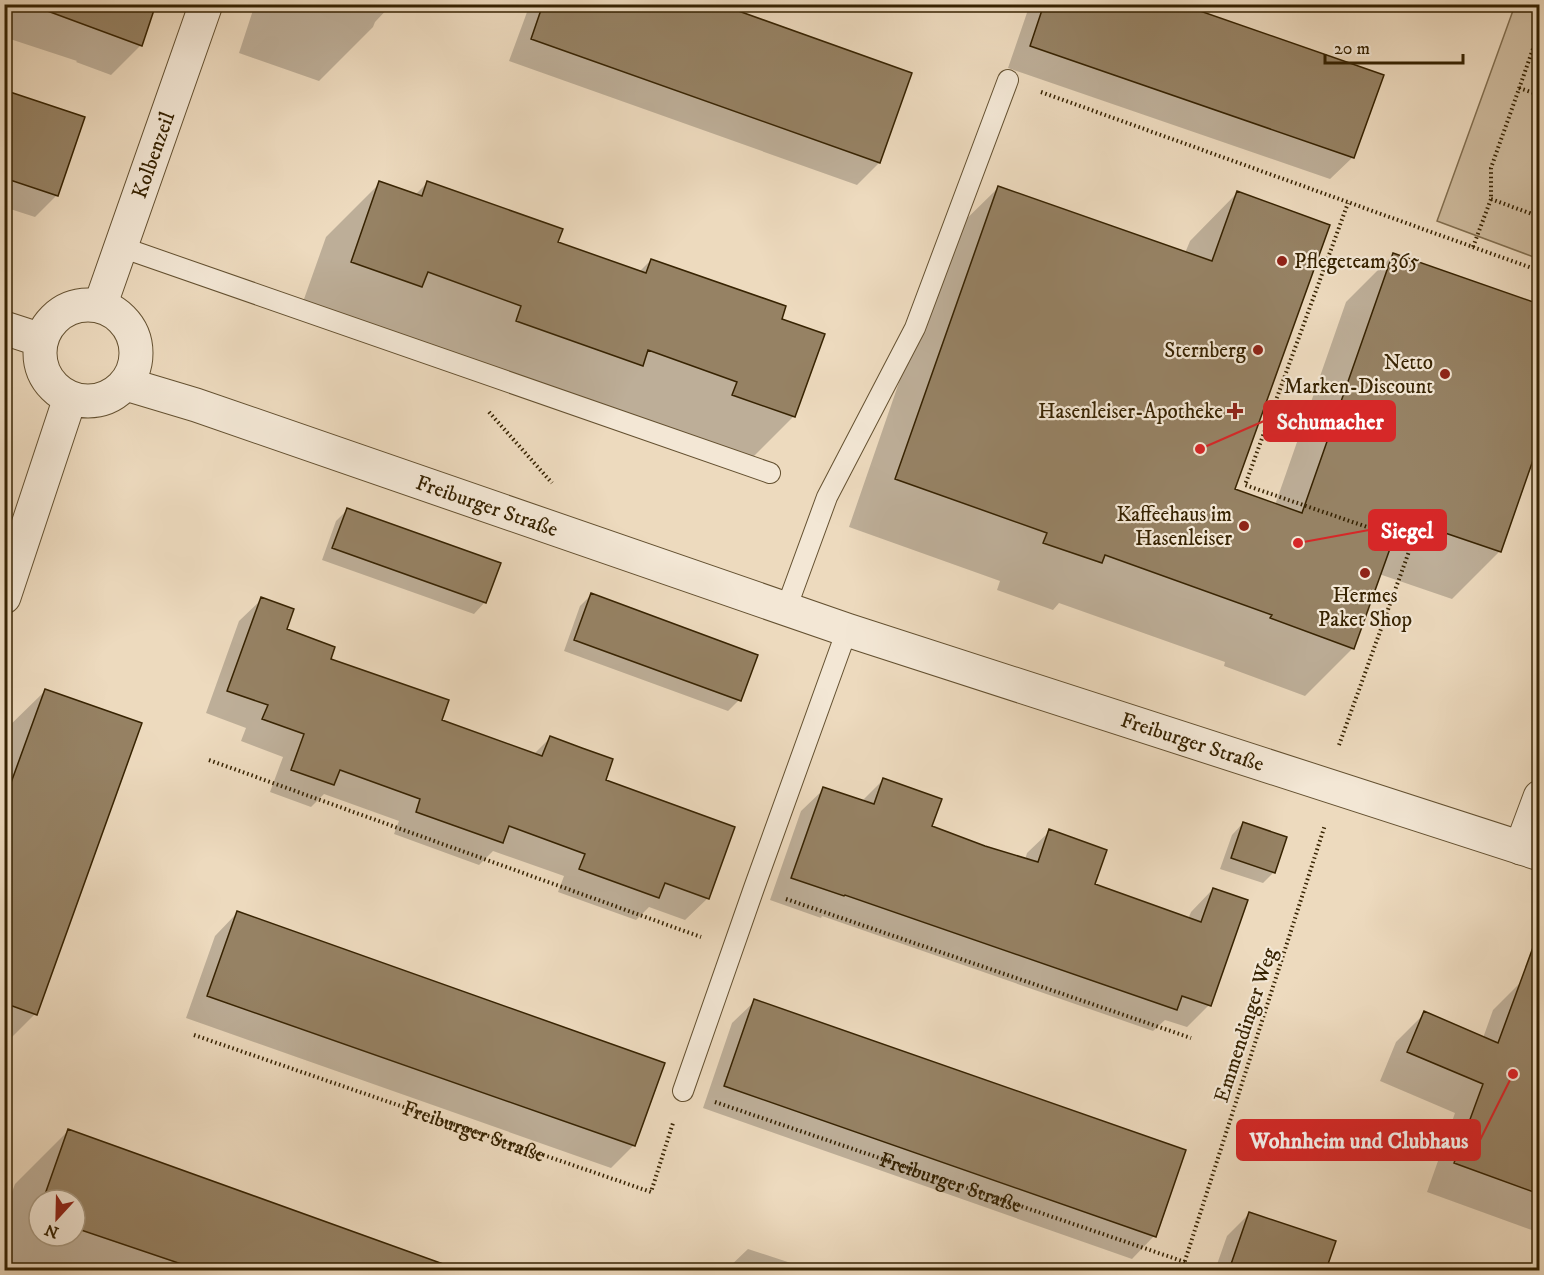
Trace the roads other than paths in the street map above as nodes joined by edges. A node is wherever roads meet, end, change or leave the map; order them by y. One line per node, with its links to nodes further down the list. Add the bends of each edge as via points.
1 (206, 4): 3 (street, Kolbenzeil)
2 (1008, 80): 11 (lane, via 915,328 827,497)
3 (121, 247): 4 (street, Kolbenzeil); 9 (lane)
4 (100, 306): 6 (street, via 81,305 63,311 50,322); 7 (street, via 117,315 132,333 136,359)
5 (4, 328): 6 (street)
6 (41, 340): 8 (street, via 41,368 50,385)
7 (126, 384): 8 (street, via 97,401); 11 (street, Freiburger Straße)
8 (70, 398): 10 (street)
9 (770, 473)
10 (4, 597)
11 (786, 609): 12 (street, Freiburger Straße)
12 (847, 630): 14 (street, Freiburger Straße); 15 (lane)
13 (1539, 797): 14 (street)
14 (1530, 851)
15 (683, 1091)

